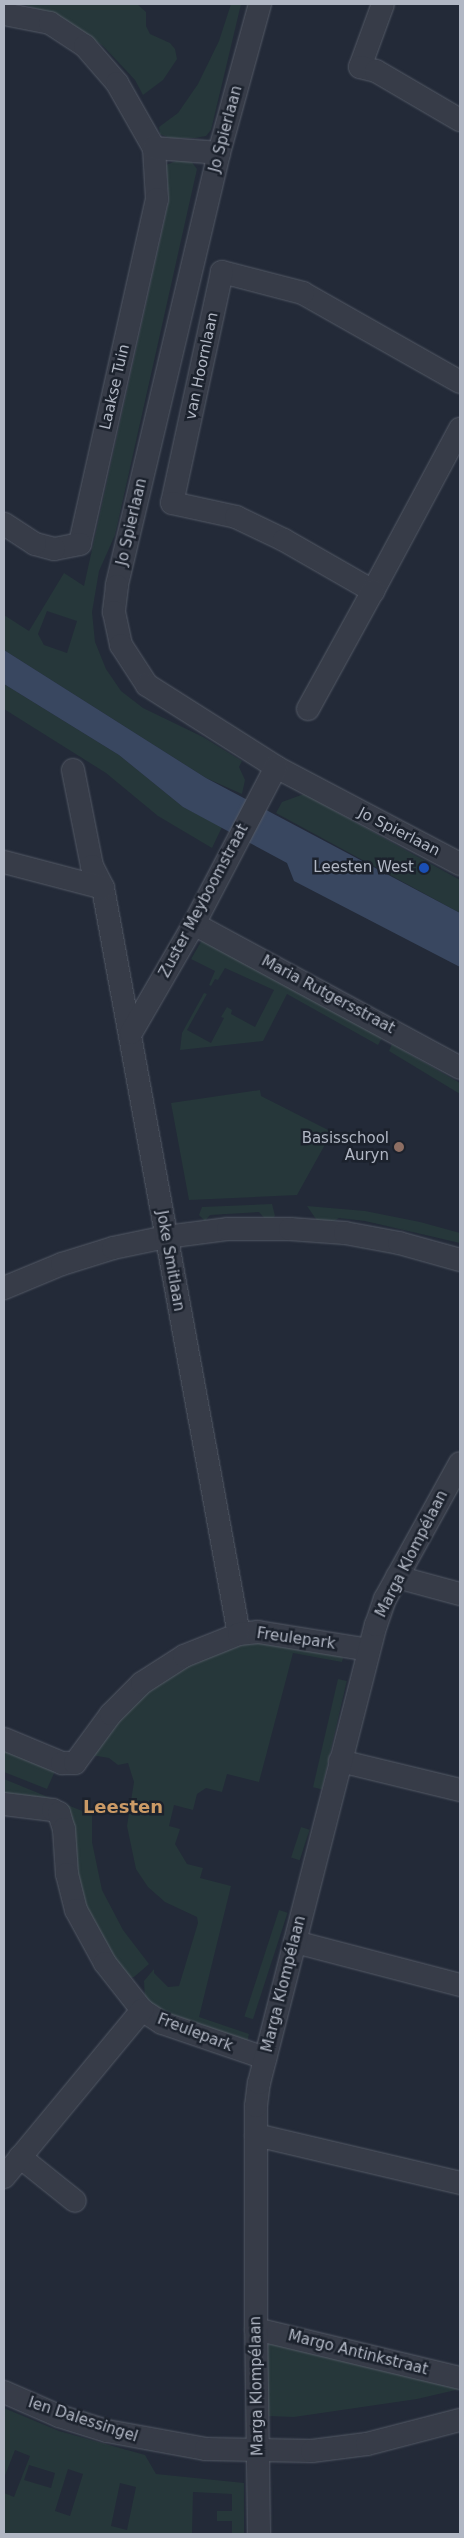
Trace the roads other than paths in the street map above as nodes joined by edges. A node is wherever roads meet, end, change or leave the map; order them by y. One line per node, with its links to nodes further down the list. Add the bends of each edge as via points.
1 (260, 4): 6 (street, Jo Spierlaan)
2 (383, 4): 4 (street, via 360,67 376,71)
3 (4, 14): 5 (street, Laakse Tuin, via 50,23 85,46 117,83)
4 (460, 120)
5 (154, 148): 6 (street); 9 (street, Laakse Tuin, via 157,199 80,544 54,549 35,544)
6 (219, 153): 12 (street, Jo Spierlaan, via 124,554 114,612 121,646 147,686)
7 (460, 382): 10 (street, van Hoornlaan, via 303,293 222,272 172,503 236,517)
8 (460, 429): 10 (street)
9 (4, 524)
10 (373, 590): 11 (street)
11 (308, 709)
12 (276, 767): 15 (street, Jo Spierlaan); 17 (street, Zuster Meyboomstraat)
13 (73, 770): 16 (street, Joke Smitlaan, via 92,866)
14 (4, 862): 16 (street)
15 (460, 864)
16 (103, 888): 18 (street, Joke Smitlaan)
17 (194, 924): 18 (street, Zuster Meyboomstraat); 19 (street, Maria Rutgersstraat)
18 (130, 1034): 20 (street, Joke Smitlaan)
19 (460, 1068)
20 (166, 1237): 21 (street, via 251,1228 317,1230 390,1241); 22 (street, via 62,1264); 26 (street, Joke Smitlaan)
21 (460, 1260)
22 (4, 1288)
23 (460, 1463): 24 (street, Marga Klompélaan)
24 (397, 1577): 25 (street); 27 (street, Marga Klompélaan, via 385,1599)
25 (460, 1594)
26 (239, 1634): 27 (street, Freulepark, via 258,1632); 28 (street, Freulepark, via 184,1656 142,1683 111,1714 80,1758 69,1764)
27 (369, 1650): 29 (street, Marga Klompélaan)
28 (4, 1739)
29 (340, 1761): 30 (street); 32 (street, Marga Klompélaan)
30 (460, 1790)
31 (4, 1804): 34 (street, Freulepark, via 53,1810 62,1820 70,1890 86,1932 105,1963)
32 (295, 1942): 33 (street); 35 (street, Marga Klompélaan)
33 (460, 1985)
34 (142, 2010): 35 (street, Freulepark, via 162,2022); 37 (street)
35 (265, 2058): 36 (street, Marga Klompélaan, via 256,2106)
36 (256, 2135): 39 (street); 41 (street, Marga Klompélaan)
37 (20, 2157): 38 (street); 40 (street)
38 (4, 2177)
39 (460, 2183)
40 (75, 2201)
41 (256, 2329): 42 (street, Margo Antinkstraat); 45 (street, Marga Klompélaan)
42 (460, 2378)
43 (4, 2392): 45 (street, Ien Dalessingel, via 59,2416 107,2431 206,2449)
44 (460, 2420): 45 (street, Ien Dalessingel, via 367,2444)
45 (257, 2452): 46 (street, Marga Klompélaan)
46 (259, 2534)

